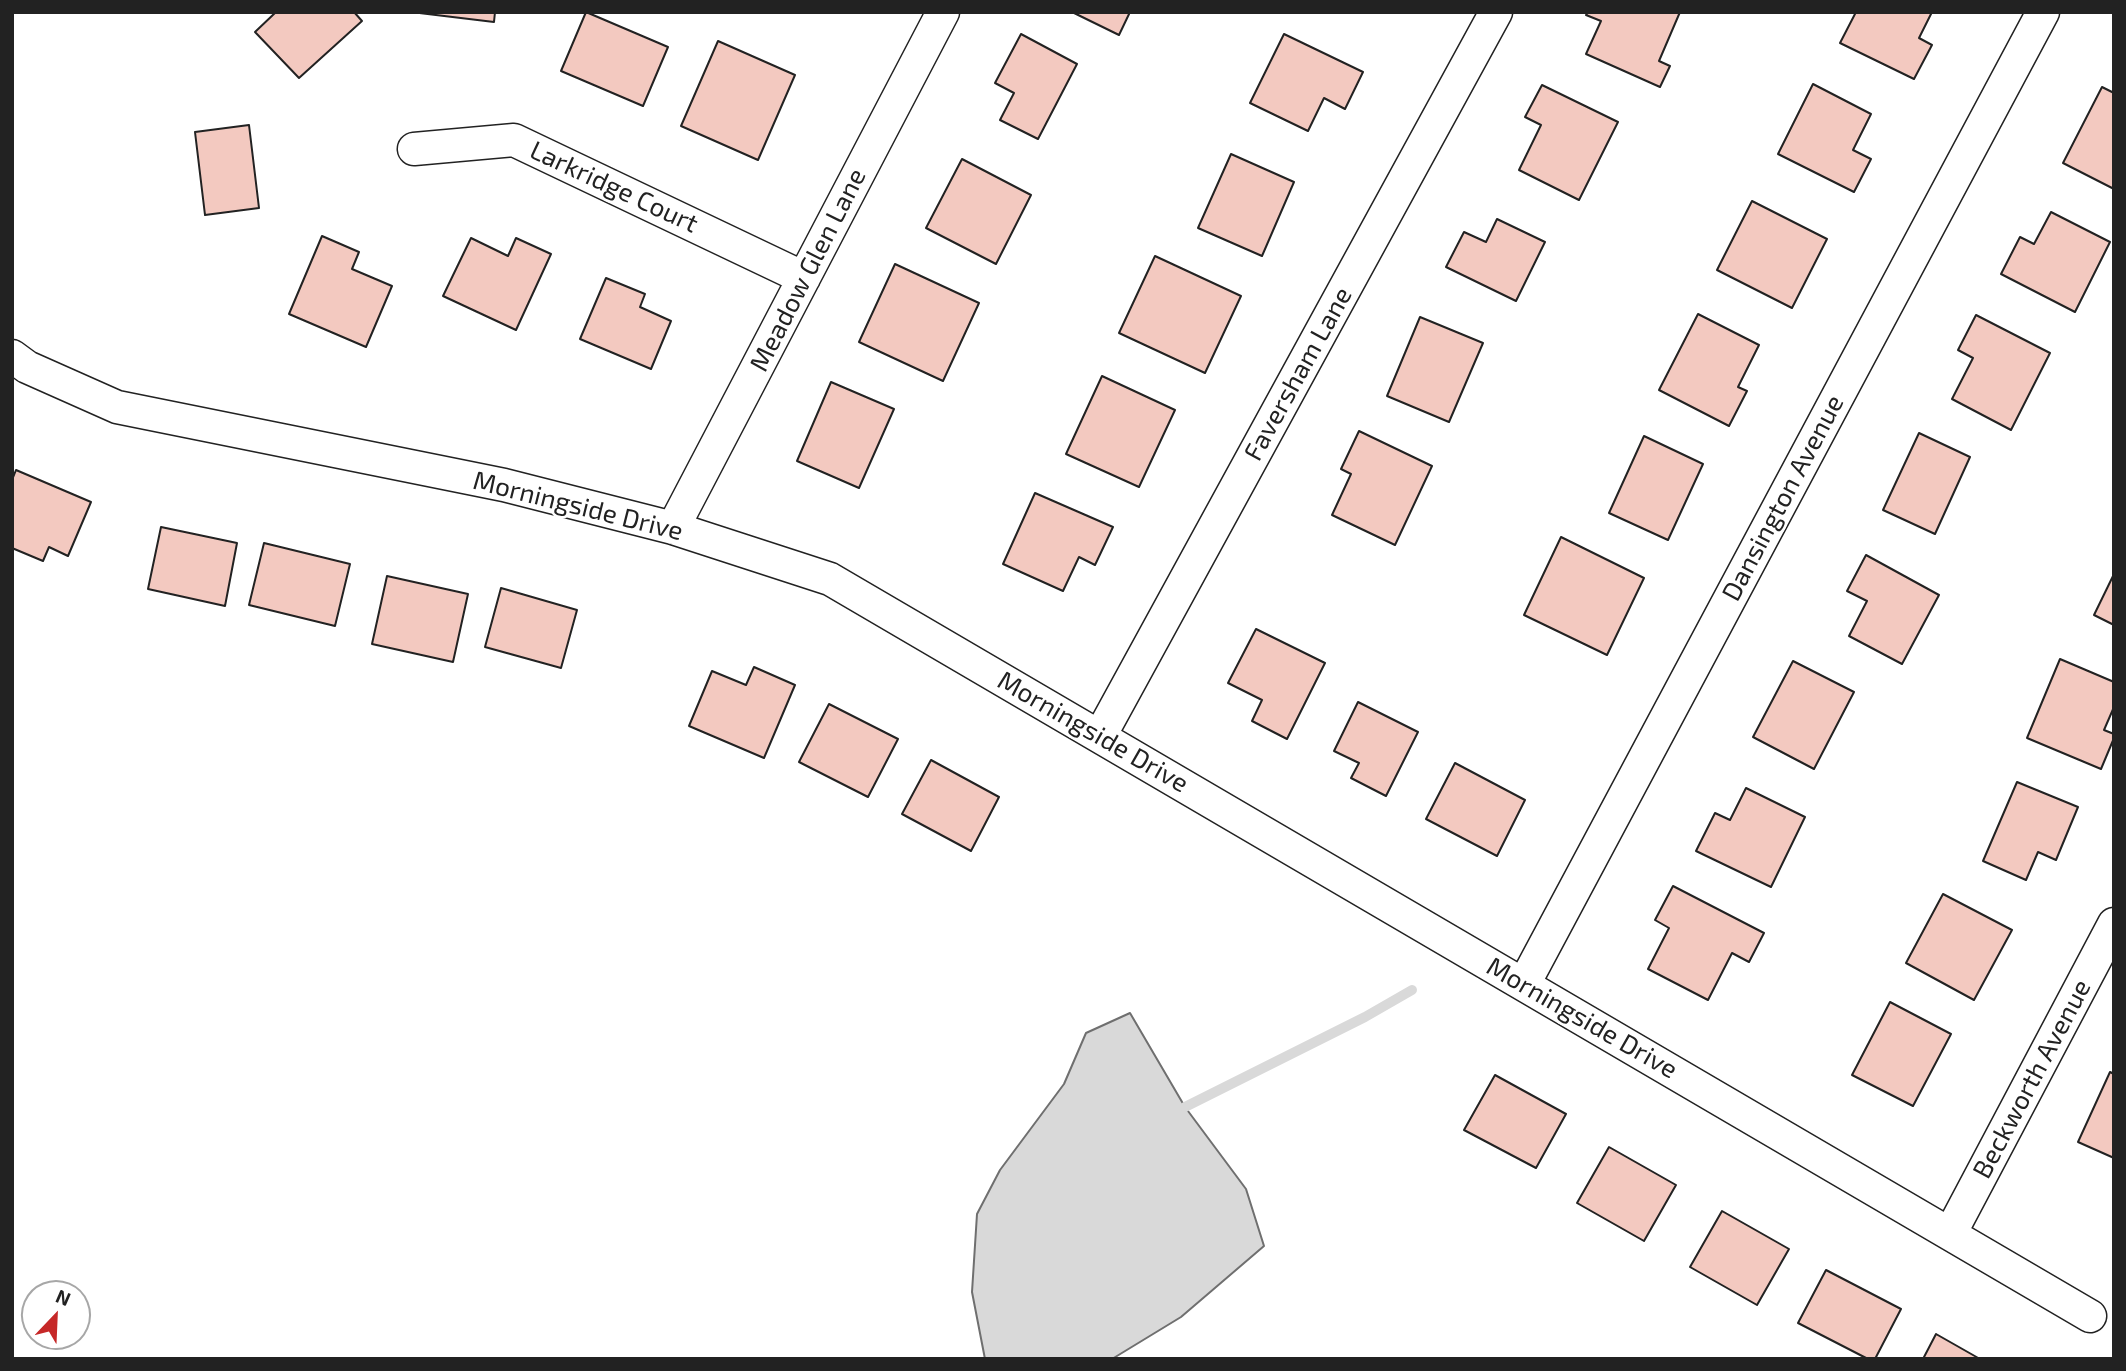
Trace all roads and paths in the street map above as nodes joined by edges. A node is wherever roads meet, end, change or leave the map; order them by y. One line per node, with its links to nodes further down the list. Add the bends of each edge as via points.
1 (943, 12): 5 (street, Meadow Glen Lane)
2 (1496, 12): 8 (street, Faversham Lane)
3 (2043, 12): 11 (street, Dansington Avenue)
4 (414, 149): 5 (street, Larkridge Court, via 514,140)
5 (804, 278): 7 (street, Meadow Glen Lane)
6 (12, 356): 7 (street, Morningside Drive, via 117,407 504,485)
7 (673, 528): 8 (street, Morningside Drive, via 830,579)
8 (1100, 736): 11 (street, Morningside Drive)
9 (2114, 924): 10 (street, Beckworth Avenue)
10 (2106, 960): 12 (street, Beckworth Avenue)
11 (1524, 984): 12 (street, Morningside Drive)
12 (1950, 1234): 13 (street, Morningside Drive)
13 (2090, 1316)

